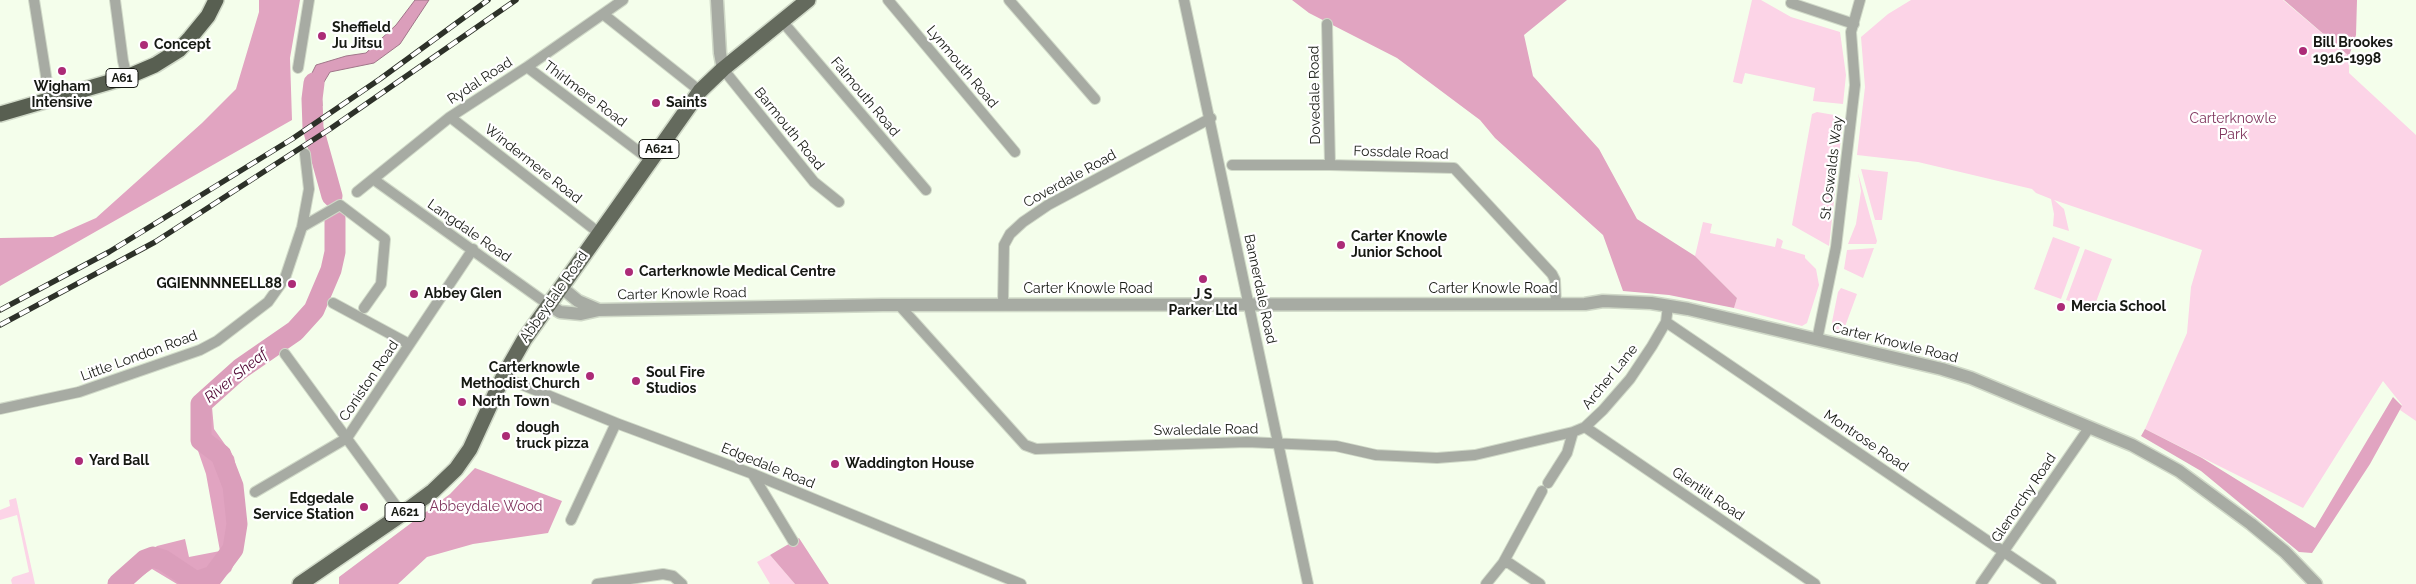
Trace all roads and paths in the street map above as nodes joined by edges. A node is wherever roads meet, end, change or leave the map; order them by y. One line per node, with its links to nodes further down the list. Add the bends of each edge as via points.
1 (34, 0): 23 (street)
2 (115, 0): 20 (street)
3 (216, 0): 20 (highway, A61, via 200,27 179,50 156,65)
4 (308, 0): 18 (street)
5 (624, 0): 13 (street, Rydal Road)
6 (717, 0): 19 (street)
7 (808, 0): 14 (main road, Abbeydale Road / A621)
8 (888, 0): 27 (street, Lynmouth Road)
9 (1009, 0): 22 (street)
10 (1184, 0): 26 (street, Bannerdale Road)
11 (1860, 0): 16 (street, St Oswalds Way)
12 (1791, 3): 16 (street)
13 (603, 14): 17 (street, Rydal Road); 21 (street)
14 (782, 21): 19 (main road, Abbeydale Road / A621); 33 (street, Falmouth Road)
15 (1327, 24): 31 (street, Dovedale Road)
16 (1854, 24): 50 (street, St Oswalds Way, via 1851,32 1855,85 1852,112 1836,247)
17 (527, 67): 25 (street, Rydal Road); 29 (street, Thirlmere Road)
18 (298, 68)
19 (723, 69): 21 (main road, Abbeydale Road / A621); 35 (street, Barmouth Road, via 814,182)
20 (128, 76): 23 (highway, A61)
21 (700, 91): 29 (main road, Abbeydale Road / A621)
22 (1095, 99)
23 (50, 101): 24 (highway, A61)
24 (0, 114)
25 (450, 117): 32 (street, Rydal Road); 37 (street, Windermere Road)
26 (1211, 118): 43 (street, Coverdale Road, via 1022,222 1004,245); 45 (street, Bannerdale Road)
27 (1015, 152)
28 (305, 154): 36 (street, Little London Road, via 308,189)
29 (650, 160): 37 (main road, Abbeydale Road / A621)
30 (1232, 165): 31 (street, Fossdale Road)
31 (1330, 165): 41 (street, Fossdale Road, via 1454,168 1552,274)
32 (373, 179): 34 (street, Rydal Road); 38 (street, Langdale Road)
33 (926, 190)
34 (357, 192)
35 (839, 202)
36 (302, 227): 47 (street, via 340,205 385,239 380,284); 54 (street, Little London Road, via 290,266 276,293 259,310 209,346 79,392)
37 (599, 233): 39 (main road, Abbeydale Road / A621)
38 (473, 249): 44 (street, Langdale Road); 51 (street, Coniston Road)
39 (561, 287): 44 (main road, Abbeydale Road / A621); 48 (street, Carter Knowle Road)
40 (333, 303): 51 (street)
41 (1556, 303): 45 (street, Carter Knowle Road); 46 (street, Carter Knowle Road, via 1603,301)
42 (899, 304): 43 (street, Carter Knowle Road); 48 (street, Carter Knowle Road); 60 (street, Swaledale Road, via 1025,445 1036,449)
43 (1003, 304): 45 (street, Carter Knowle Road)
44 (549, 305): 48 (street, Carter Knowle Road, via 564,313 582,314); 53 (main road, Abbeydale Road / A621)
45 (1248, 305): 60 (street, Bannerdale Road)
46 (1668, 306): 49 (street, Archer Lane); 50 (street, Carter Knowle Road, via 1737,319)
47 (364, 308)
48 (599, 310)
49 (1666, 322): 56 (street, Archer Lane, via 1630,379); 66 (street, Montrose Road)
50 (1817, 340): 57 (street, Carter Knowle Road, via 1971,378)
51 (410, 344): 59 (street, Coniston Road)
52 (285, 354): 59 (street)
53 (503, 377): 55 (street, Edgedale Road); 63 (main road, Abbeydale Road / A621, via 465,457 447,478)
54 (0, 409)
55 (616, 423): 61 (street, Edgedale Road); 64 (street)
56 (1585, 427): 58 (street, Archer Lane); 75 (street, Glentilt Road)
57 (2089, 428): 66 (street, Glenorchy Road); 78 (street, Carter Knowle Road, via 2179,471 2285,552)
58 (1573, 432): 60 (street, Swaledale Road, via 1475,455 1437,458 1396,457 1336,446); 67 (street, via 1567,453)
59 (347, 438): 62 (street, Coniston Road); 63 (street)
60 (1277, 443): 72 (street, Bannerdale Road)
61 (753, 474): 65 (street); 71 (street, Edgedale Road)
62 (255, 492)
63 (402, 514): 68 (main road, Abbeydale Road / A621)
64 (571, 520)
65 (792, 541)
66 (2004, 551): 76 (street, Glenorchy Road); 77 (street, Montrose Road)
67 (1503, 563): 73 (street); 74 (street, via 1509,563)
68 (300, 584)
69 (597, 584): 70 (street, via 663,574 673,576)
70 (682, 584)
71 (1021, 584)
72 (1308, 584)
73 (1486, 584)
74 (1540, 584)
75 (1815, 584)
76 (1981, 584)
77 (2051, 584)
78 (2316, 584)

